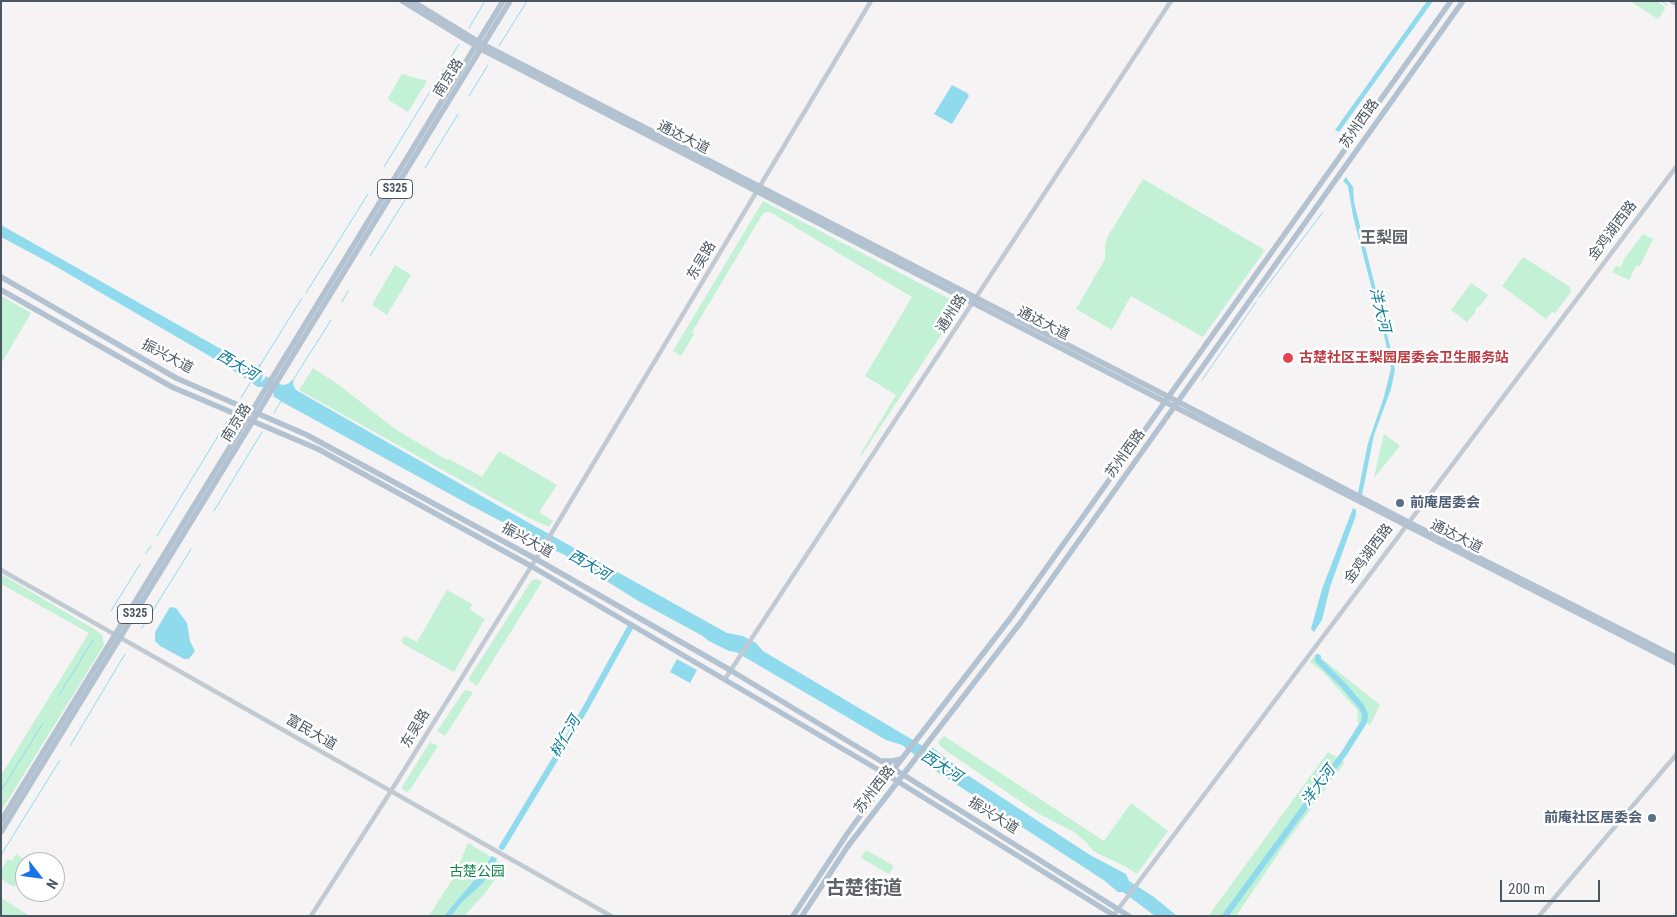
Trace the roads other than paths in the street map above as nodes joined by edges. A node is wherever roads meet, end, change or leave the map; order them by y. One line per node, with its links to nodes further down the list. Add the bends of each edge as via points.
1 (402, 1): 11 (main road, 通达大道)
2 (412, 1): 11 (main road, 通达大道)
3 (503, 1): 11 (main road, 南京路 / S325)
4 (510, 1): 11 (main road, 南京路 / S325)
5 (870, 1): 19 (street, 东吴路)
6 (1171, 1): 22 (street, 通州路)
7 (1452, 1): 12 (main road, 苏州西路)
8 (1463, 1): 13 (main road, 苏州西路)
9 (1672, 1): 10 (main road)
10 (1676, 4)
11 (480, 45): 19 (main road, 通达大道); 23 (main road, 南京路 / S325)
12 (1416, 51): 13 (street); 14 (main road, 苏州西路)
13 (1423, 57): 15 (main road, 苏州西路)
14 (1361, 129): 15 (street); 16 (main road, 苏州西路)
15 (1368, 134): 17 (main road, 苏州西路)
16 (1337, 162): 17 (street); 24 (main road, 苏州西路)
17 (1345, 167): 25 (main road, 苏州西路)
18 (1676, 167): 29 (street, 金鸡湖西路)
19 (758, 189): 22 (main road, 通达大道); 30 (street, 东吴路)
20 (1, 277): 26 (main road, 振兴大道, via 176,378)
21 (1, 290): 28 (main road, 振兴大道, via 172,387)
22 (974, 300): 24 (main road, 通达大道); 36 (street, 通州路)
23 (266, 395): 26 (main road, 南京路 / S325); 27 (main road, 南京路 / S325)
24 (1168, 400): 25 (main road, 通达大道); 39 (main road, 苏州西路, via 1012,616)
25 (1176, 405): 29 (main road, 通达大道); 41 (main road, 苏州西路, via 1021,622)
26 (251, 411): 27 (main road, 振兴大道); 28 (main road, 南京路 / S325)
27 (258, 414): 28 (main road, 南京路 / S325); 30 (main road, 振兴大道, via 334,449)
28 (250, 421): 31 (main road, 振兴大道, via 318,449); 33 (main road, 南京路 / S325)
29 (1406, 524): 34 (main road, 通达大道); 35 (main road, 通达大道); 55 (street, 金鸡湖西路)
30 (537, 556): 31 (street, 东吴路); 36 (main road, 振兴大道)
31 (531, 566): 37 (main road, 振兴大道); 49 (street, 东吴路)
32 (1, 570): 33 (street, 富民大道)
33 (118, 636): 49 (street, 富民大道); 53 (main road, 南京路 / S325); 54 (main road, 南京路 / S325)
34 (1676, 658)
35 (1676, 663)
36 (730, 670): 37 (street, 通州路); 40 (main road, 振兴大道)
37 (724, 679): 42 (main road, 振兴大道)
38 (1676, 755): 62 (street)
39 (902, 757): 40 (main road); 43 (main road, 苏州西路)
40 (881, 761): 43 (main road, 振兴大道)
41 (911, 764): 44 (main road, 苏州西路); 48 (main road, via 915,779)
42 (878, 769): 45 (main road, 振兴大道); 47 (main road, via 883,778)
43 (894, 769): 44 (main road, 振兴大道); 45 (main road, 苏州西路)
44 (903, 775): 46 (main road, 苏州西路); 48 (main road, 振兴大道)
45 (889, 776): 46 (main road, 振兴大道); 47 (main road, 苏州西路)
46 (898, 781): 50 (main road, 苏州西路); 51 (main road, 振兴大道)
47 (882, 785): 50 (main road); 59 (main road, 苏州西路)
48 (924, 788): 55 (main road, 振兴大道)
49 (391, 792): 57 (street, 东吴路); 58 (street, 富民大道)
50 (890, 792): 52 (main road, 苏州西路)
51 (916, 792): 52 (main road, via 900,788); 56 (main road, 振兴大道)
52 (885, 798): 60 (main road, 苏州西路, via 848,846)
53 (1, 821)
54 (1, 832)
55 (1118, 908): 56 (street, 金鸡湖西路); 61 (main road, 振兴大道)
56 (1113, 915)
57 (311, 916)
58 (611, 916)
59 (793, 916)
60 (802, 916)
61 (1130, 916)
62 (1539, 916)

